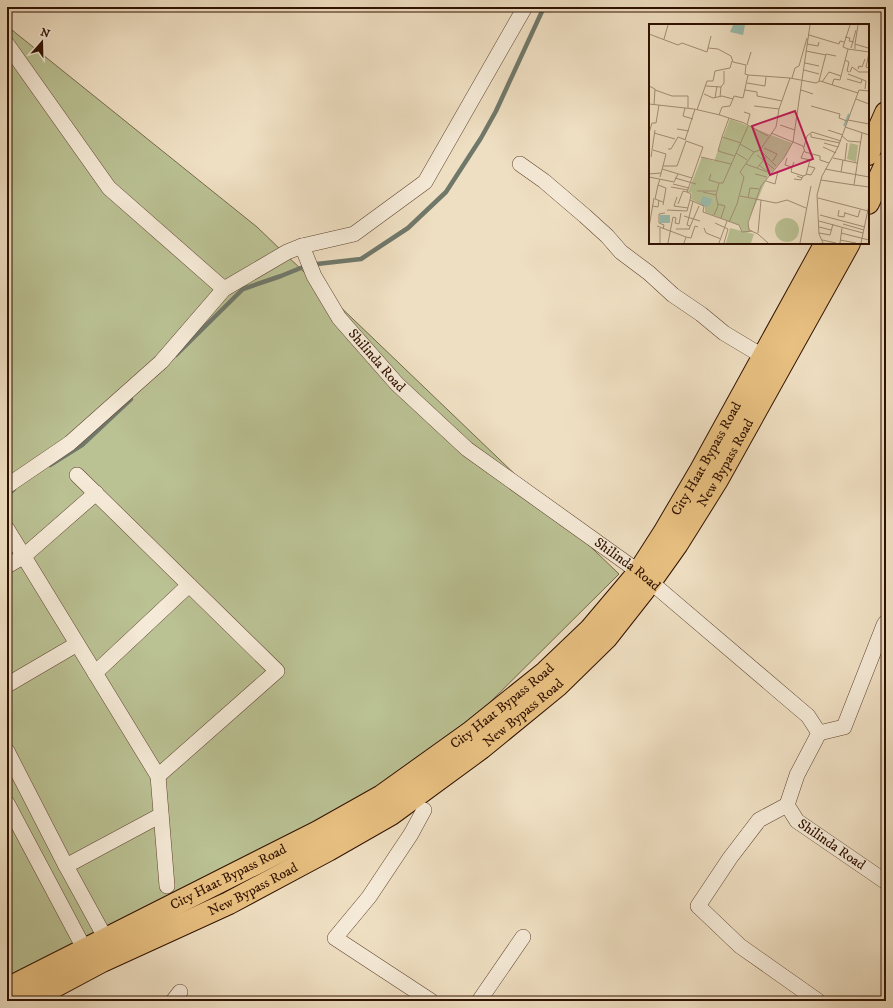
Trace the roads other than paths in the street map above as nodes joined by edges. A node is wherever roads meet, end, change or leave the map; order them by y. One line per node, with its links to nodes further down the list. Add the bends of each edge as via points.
1 (525, 7): 10 (street, via 425,182 354,234)
2 (7, 44): 11 (street, via 109,188)
3 (886, 113): 4 (main road)
4 (869, 152)
5 (520, 164): 12 (street, via 585,216 621,252 673,295 724,333)
6 (886, 164): 7 (main road)
7 (869, 201)
8 (825, 244): 12 (main road, City Haat Bypass Road)
9 (848, 244): 19 (main road, New Bypass Road, via 717,480 677,544)
10 (303, 250): 11 (street, via 287,252); 19 (street, Shilinda Road, via 314,276 339,318 397,384 467,449)
11 (224, 289): 14 (street, via 161,362 70,443)
12 (764, 357): 19 (main road, City Haat Bypass Road, via 664,533)
13 (77, 475): 15 (street)
14 (7, 486)
15 (96, 493): 17 (street); 20 (street)
16 (7, 529): 17 (street)
17 (24, 556): 18 (street); 22 (street)
18 (7, 566)
19 (645, 577): 25 (street, Shilinda Road, via 803,711); 36 (main road, City Haat Bypass Road, via 546,672 470,733 382,796 318,832); 39 (main road, New Bypass Road, via 606,638 558,685 481,748 391,814 229,903 102,961)
20 (189, 585): 23 (street); 27 (street, via 277,671)
21 (886, 622): 25 (street, via 844,727)
22 (77, 644): 23 (street); 24 (street)
23 (95, 673): 27 (street)
24 (7, 685)
25 (819, 733): 29 (street, Shilinda Road, via 798,775)
26 (7, 751): 32 (street)
27 (158, 776): 31 (street)
28 (7, 803): 37 (street)
29 (787, 806): 33 (street, Shilinda Road, via 797,821); 42 (street, via 759,820 698,906 740,946)
30 (424, 810): 40 (street, via 369,897 335,938)
31 (161, 815): 32 (street); 34 (street)
32 (66, 866): 36 (street)
33 (886, 882)
34 (167, 886)
35 (523, 937): 41 (street)
36 (106, 939): 37 (main road, City Haat Bypass Road)
37 (84, 950): 38 (main road, City Haat Bypass Road)
38 (7, 989)
39 (27, 1001)
40 (431, 1001)
41 (479, 1001)
42 (818, 1001)

